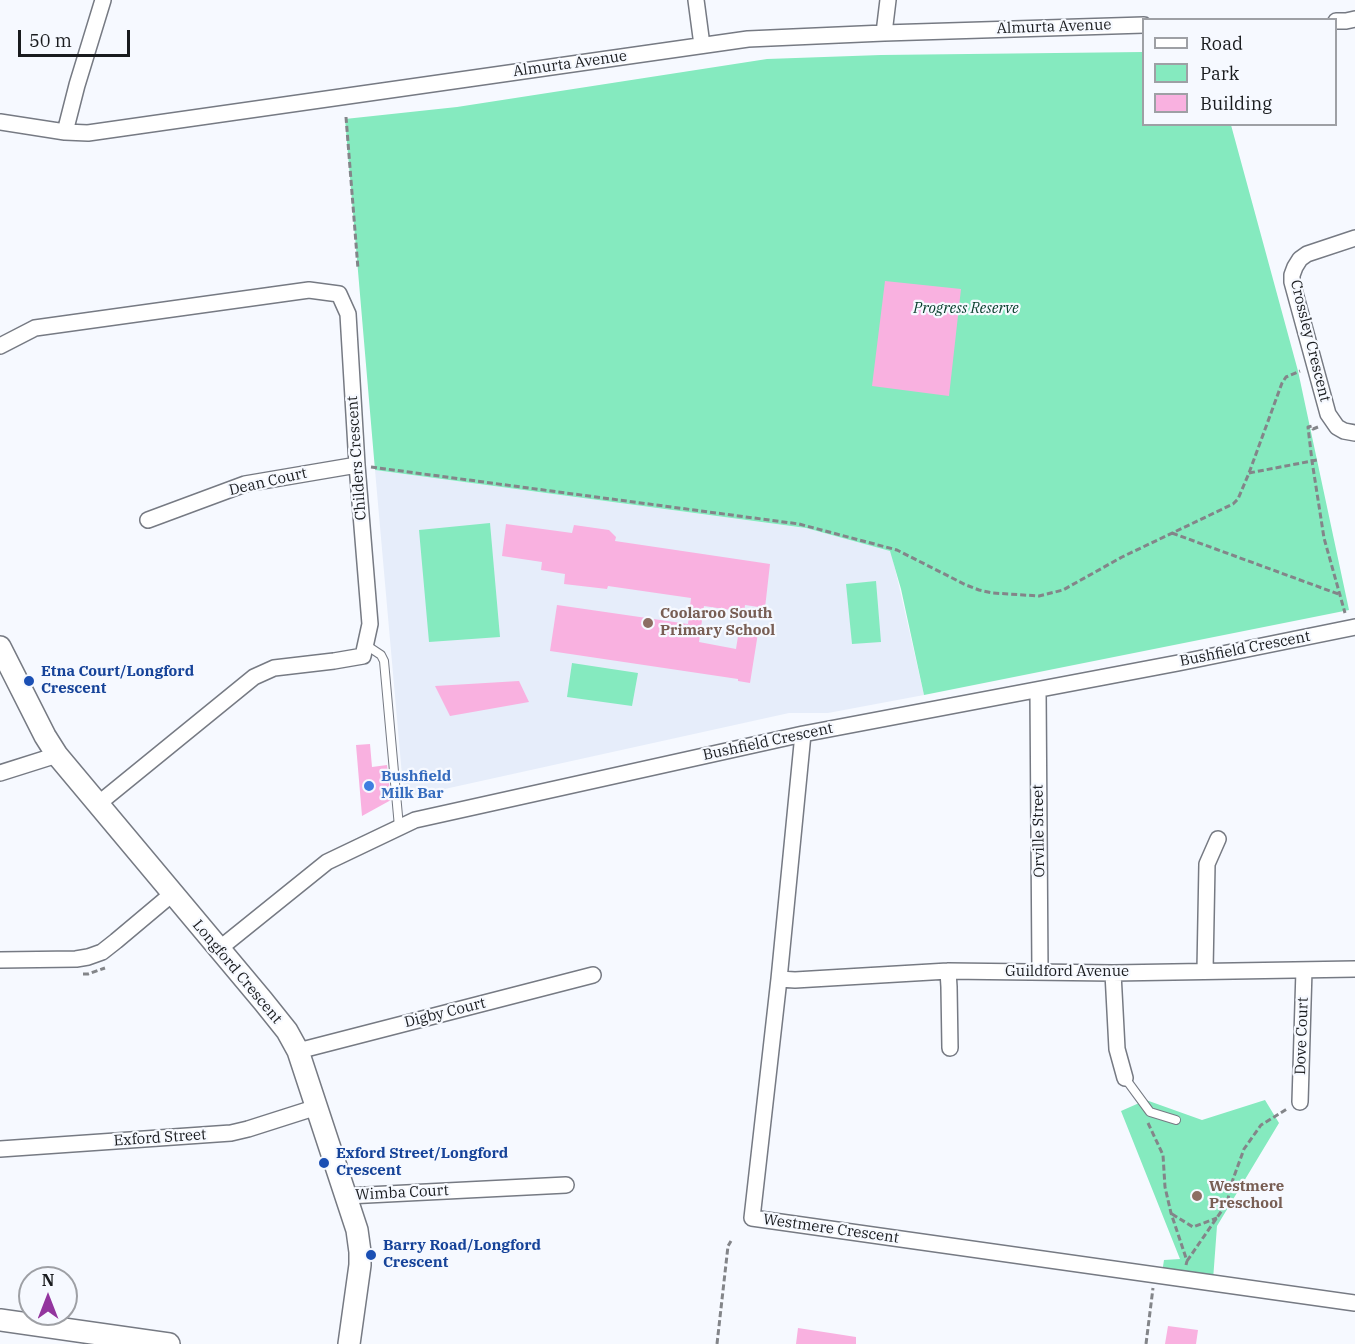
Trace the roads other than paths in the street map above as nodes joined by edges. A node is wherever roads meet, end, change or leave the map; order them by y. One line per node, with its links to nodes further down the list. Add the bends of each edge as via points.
1 (103, 0): 10 (street)
2 (696, 0): 8 (street)
3 (888, 0): 7 (street)
4 (1355, 19): 5 (street)
5 (1337, 21)
6 (1142, 25): 7 (street, Almurta Avenue)
7 (884, 33): 8 (street, Almurta Avenue, via 776,37)
8 (702, 45): 10 (street, Almurta Avenue, via 111,130)
9 (0, 122): 10 (street, Almurta Avenue)
10 (65, 132)
11 (1355, 238): 13 (street, Crossley Crescent, via 1307,254 1292,275 1328,414 1337,427)
12 (0, 346): 14 (street, Childers Crescent, via 35,328 309,290 339,294 348,314)
13 (1355, 433)
14 (357, 465): 15 (street, Dean Court, via 245,484); 17 (street, Childers Crescent, via 370,624)
15 (148, 520)
16 (1355, 627): 19 (street, Bushfield Crescent)
17 (366, 645): 23 (street, via 363,656 274,668 254,677); 24 (lane, via 384,661)
18 (0, 647): 21 (street, Longford Crescent)
19 (1038, 690): 20 (street, Bushfield Crescent); 33 (street, Orville Street)
20 (803, 734): 24 (street, Bushfield Crescent, via 415,820); 36 (street, Westmere Crescent)
21 (57, 755): 22 (street); 23 (street, Longford Crescent)
22 (0, 773)
23 (98, 804): 26 (street, Longford Crescent)
24 (399, 827): 27 (street, Bushfield Crescent, via 327,862)
25 (1218, 839): 30 (street, via 1207,864)
26 (172, 894): 27 (street, Longford Crescent); 28 (street, via 102,952 76,959)
27 (219, 949): 38 (street, Longford Crescent, via 277,1018)
28 (0, 960)
29 (1355, 969): 31 (street, Guildford Avenue)
30 (1205, 970): 31 (street, Guildford Avenue); 34 (street, Guildford Avenue)
31 (1304, 970): 40 (street, Dove Court)
32 (948, 971): 33 (street, Guildford Avenue); 36 (street, Guildford Avenue); 37 (street)
33 (1040, 972): 34 (street, Guildford Avenue)
34 (1113, 973): 39 (street, via 1117,1049)
35 (593, 975): 38 (street, Digby Court)
36 (779, 979): 46 (street, Westmere Crescent, via 752,1218)
37 (950, 1048)
38 (298, 1051): 41 (street, Longford Crescent)
39 (1125, 1078): 42 (lane, via 1150,1112)
40 (1300, 1102)
41 (317, 1107): 43 (street, Exford Street, via 231,1133); 45 (street, Longford Crescent)
42 (1176, 1120)
43 (0, 1149)
44 (566, 1185): 45 (street, Wimba Court)
45 (347, 1196): 49 (street, Longford Crescent, via 360,1252)
46 (1355, 1303)
47 (0, 1320): 48 (street)
48 (169, 1344)
49 (349, 1344)

